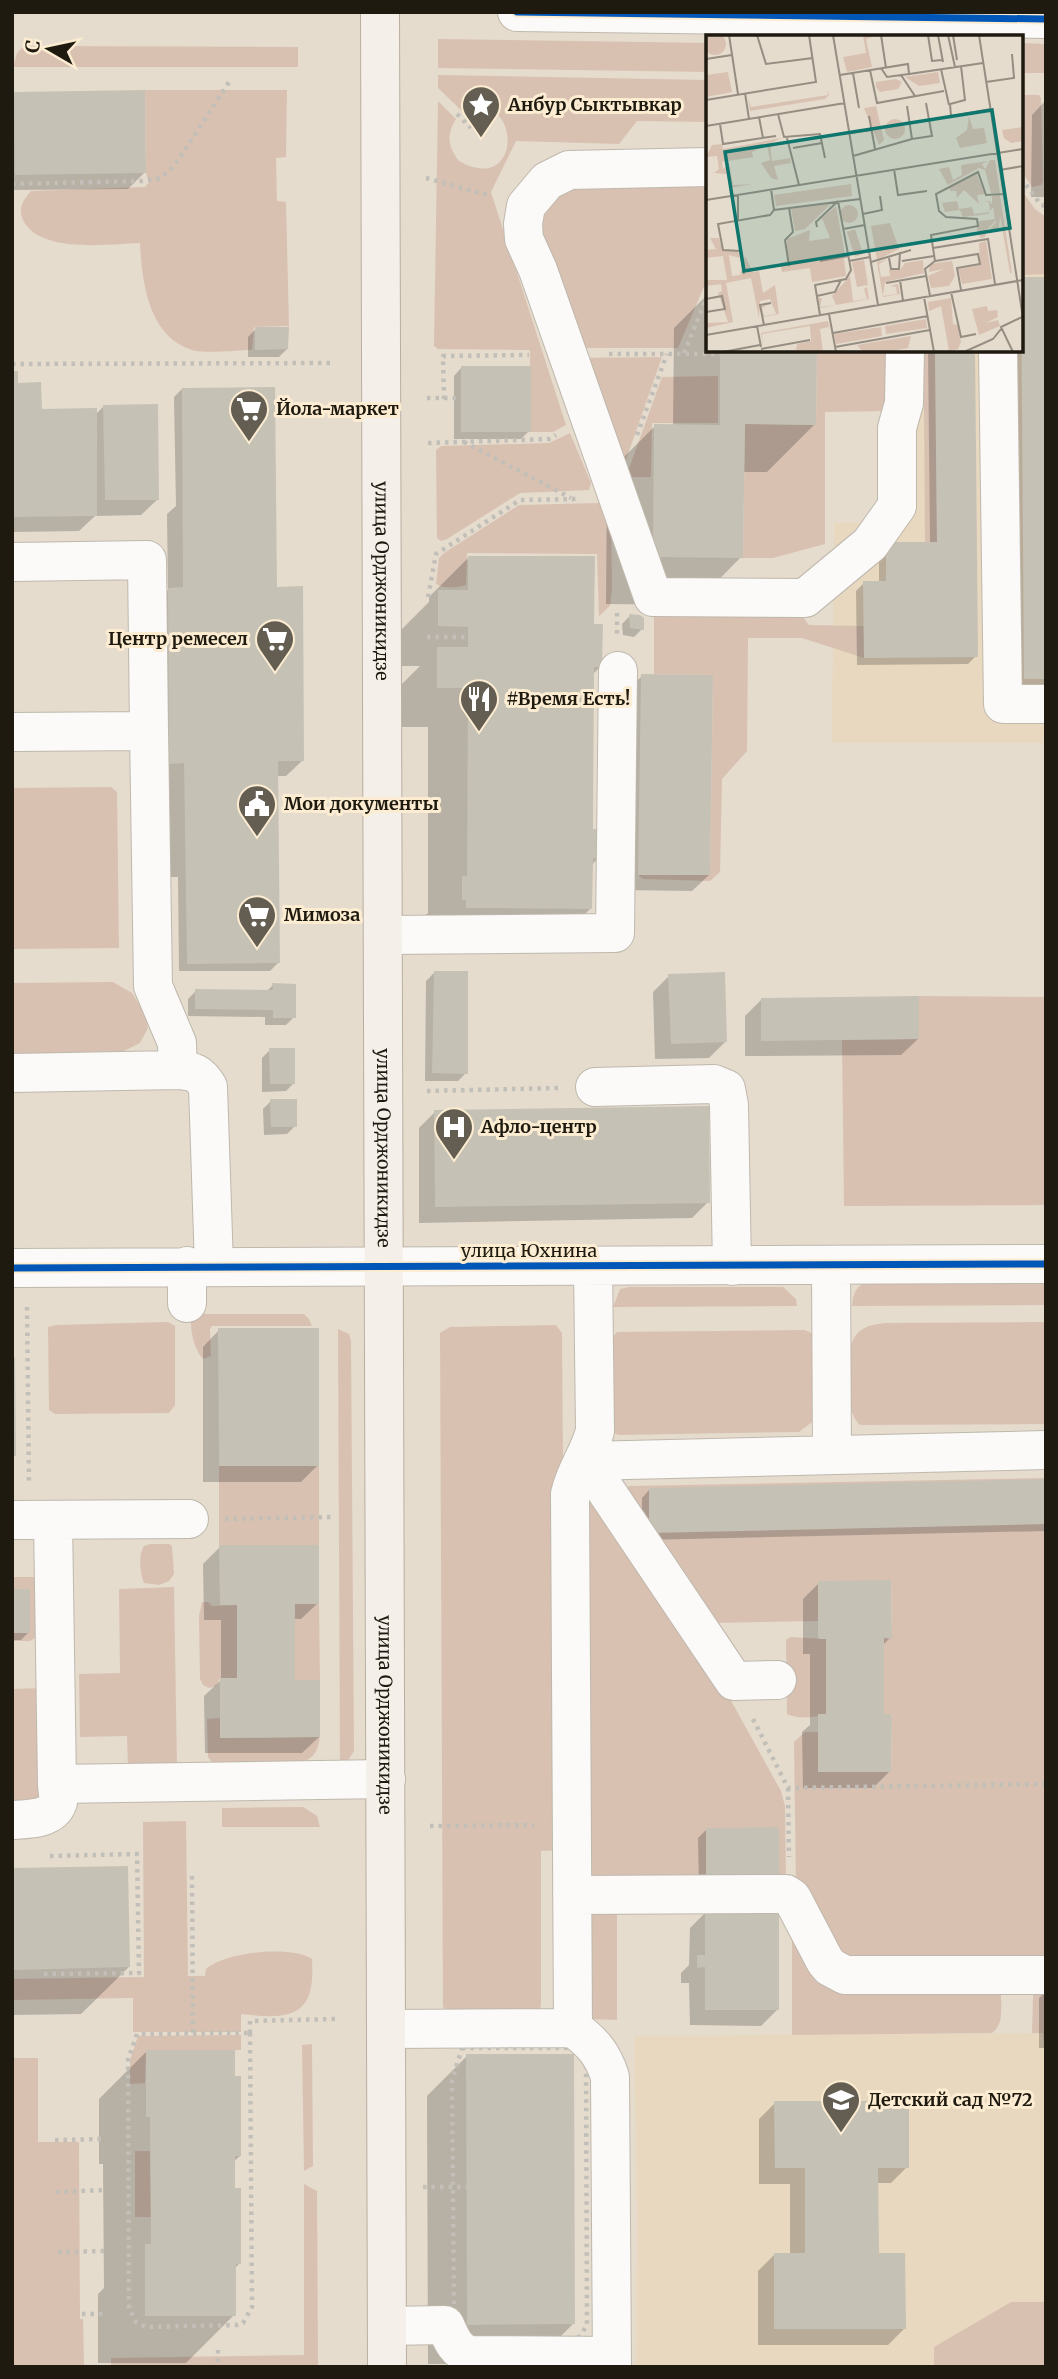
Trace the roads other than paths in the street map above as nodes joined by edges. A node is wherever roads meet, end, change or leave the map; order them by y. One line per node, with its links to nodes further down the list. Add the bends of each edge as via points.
1 (380, 12): 15 (main road, улица Орджоникидзе)
2 (517, 12): 3 (street)
3 (535, 12): 6 (street)
4 (854, 14): 5 (street); 6 (street)
5 (1046, 19)
6 (752, 26)
7 (706, 167): 8 (street, via 569,170 547,181 526,206 523,224 524,239 653,597 805,598 870,544 897,506 897,428 904,403)
8 (905, 352)
9 (998, 352): 12 (street, via 1003,704)
10 (12, 562): 13 (street, via 147,560)
11 (618, 671): 15 (street, via 615,933)
12 (1046, 704)
13 (149, 731): 14 (street); 16 (street, via 153,986 177,1043)
14 (12, 732)
15 (384, 935): 20 (main road, улица Орджоникидзе)
16 (178, 1070): 17 (street); 25 (street, via 202,1076 208,1087)
17 (12, 1073)
18 (595, 1087): 22 (street, via 714,1084 726,1089)
19 (1046, 1264): 23 (street, улица Юхнина)
20 (385, 1266): 21 (street, улица Юхнина); 25 (street, улица Юхнина); 32 (main road, улица Орджоникидзе)
21 (593, 1266): 22 (street, улица Юхнина); 28 (street, via 595,1431)
22 (732, 1266): 23 (street, улица Юхнина)
23 (831, 1266): 27 (street)
24 (12, 1268): 25 (street, улица Юхнина)
25 (196, 1279)
26 (1046, 1450): 27 (street)
27 (832, 1455): 28 (street)
28 (586, 1461): 31 (street, via 734,1681); 35 (street, via 570,1494)
29 (31, 1520): 30 (street); 33 (street)
30 (189, 1520)
31 (777, 1680)
32 (386, 1779): 33 (street); 38 (main road, улица Орджоникидзе)
33 (57, 1784): 34 (street, via 58,1802 49,1813)
34 (12, 1819)
35 (572, 1895): 36 (street, via 789,1895 825,1961 845,1975); 37 (street)
36 (1046, 1975)
37 (573, 2028): 38 (street); 40 (street, via 593,2043 610,2077)
38 (386, 2029): 39 (main road, улица Орджоникидзе)
39 (387, 2326): 40 (street, via 445,2325 454,2345 468,2355); 41 (main road, улица Орджоникидзе)
40 (612, 2361)
41 (387, 2367)

